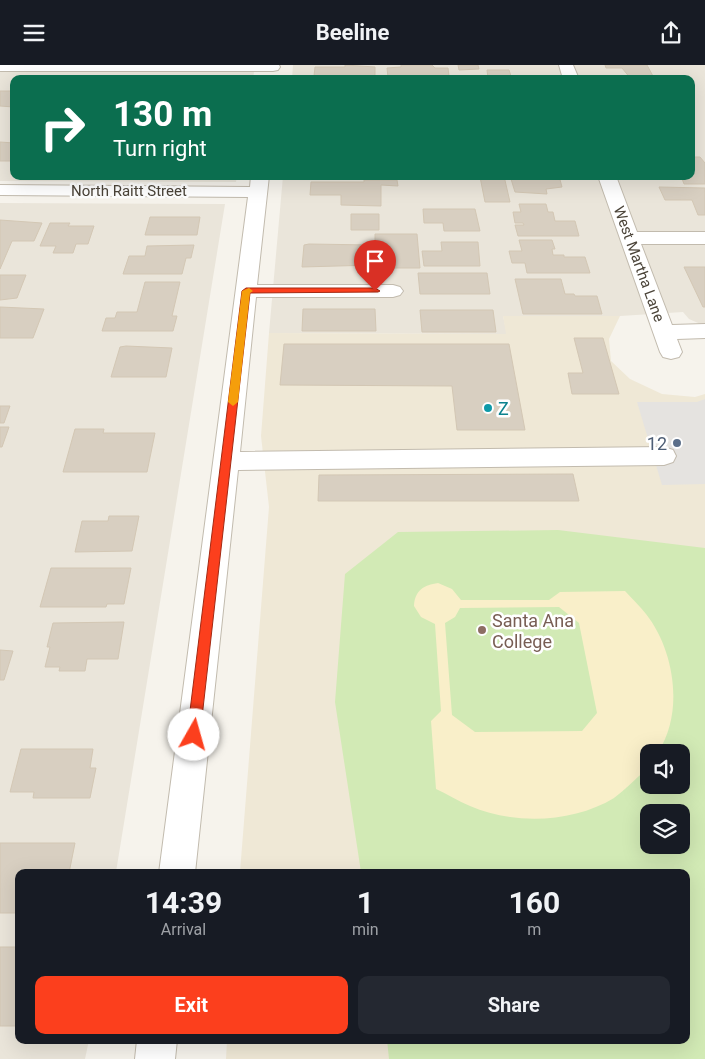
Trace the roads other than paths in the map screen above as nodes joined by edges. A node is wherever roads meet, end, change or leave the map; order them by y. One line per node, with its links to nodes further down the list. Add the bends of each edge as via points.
1 (0, 67): 2 (street)
2 (273, 70)
3 (609, 180): 6 (street, West Martha Lane)
4 (259, 184): 5 (street, North Raitt Street); 8 (street)
5 (0, 190)
6 (630, 238): 7 (street); 11 (street, West Martha Lane)
7 (705, 238)
8 (246, 291): 9 (street); 14 (street)
9 (393, 291)
10 (705, 331): 11 (street)
11 (663, 332): 12 (street, West Martha Lane)
12 (670, 352)
13 (664, 456): 14 (street)
14 (226, 461): 15 (street)
15 (177, 869)
16 (157, 1044): 17 (street)
17 (155, 1059)

